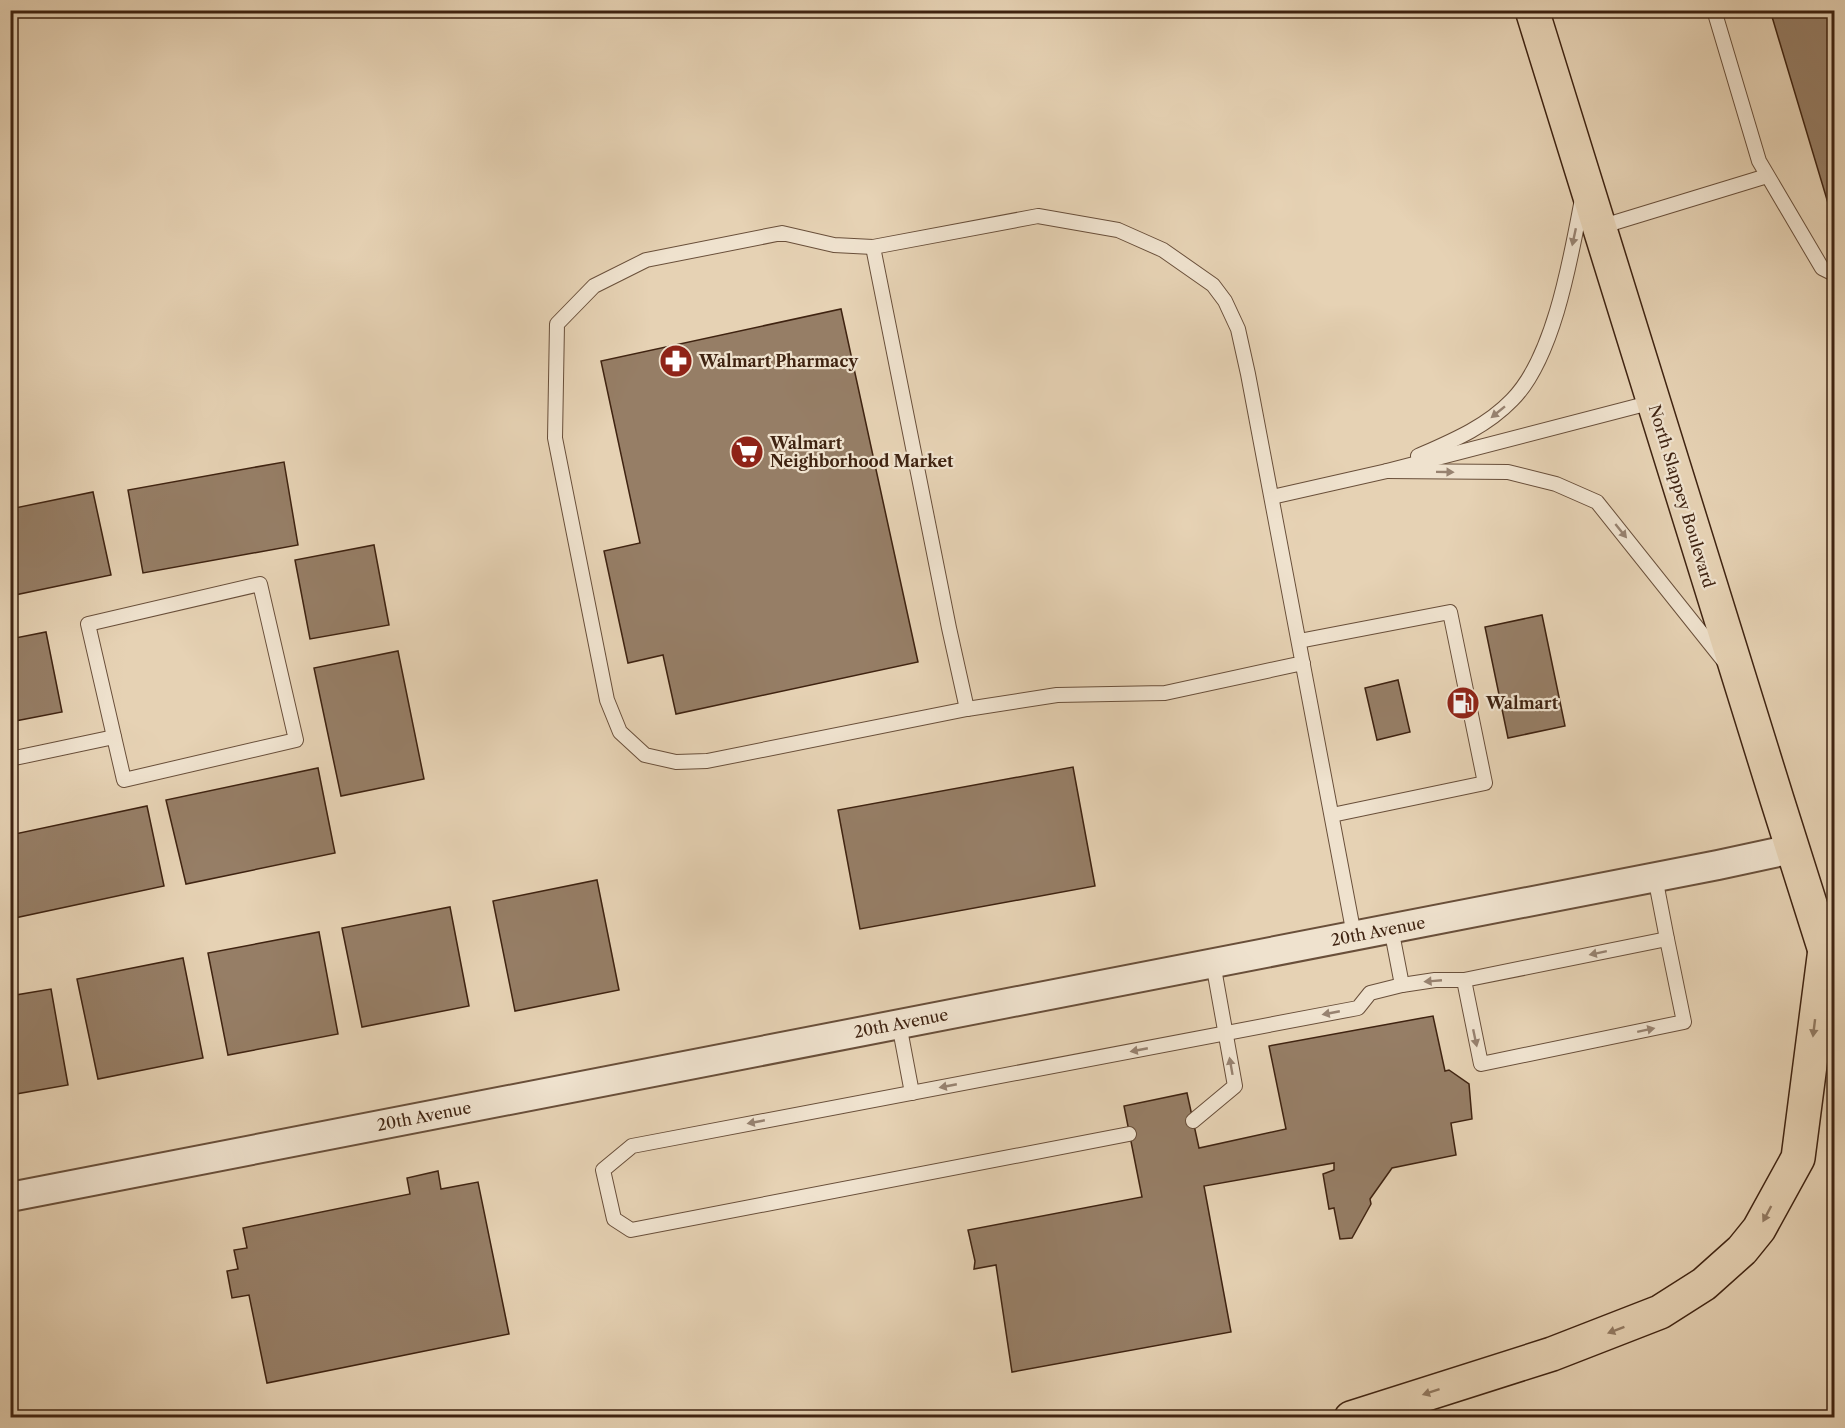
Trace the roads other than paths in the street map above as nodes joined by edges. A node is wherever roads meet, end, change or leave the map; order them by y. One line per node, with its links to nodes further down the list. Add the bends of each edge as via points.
1 (1532, 10): 4 (main road, North Slappey Boulevard)
2 (1713, 10): 3 (lane)
3 (1767, 176): 5 (lane); 7 (lane, via 1822,268)
4 (1586, 179): 5 (main road, North Slappey Boulevard); 9 (lane, one-way to 9, via 1567,272 1534,371 1512,400 1475,430)
5 (1600, 227): 8 (main road, North Slappey Boulevard)
6 (873, 247): 10 (lane, via 1038,216 1118,230 1163,250 1213,285 1238,329); 14 (lane); 14 (lane, via 834,245 782,233 646,260 594,286 557,324 555,438 607,700 620,732 645,755 676,762 707,761)
7 (1834, 274)
8 (1653, 402): 9 (lane); 13 (main road, North Slappey Boulevard)
9 (1387, 471): 10 (lane); 13 (lane, one-way to 13, via 1508,472 1556,484 1597,501)
10 (1272, 496): 11 (lane)
11 (1299, 640): 12 (lane); 17 (lane, via 1449,612 1485,783)
12 (1303, 663): 14 (lane, via 1165,693 1057,695); 17 (lane)
13 (1741, 684): 18 (main road, North Slappey Boulevard)
14 (968, 709)
15 (114, 737): 15 (lane, via 88,624 260,584 296,740 124,780); 16 (lane)
16 (10, 759)
17 (1332, 815): 21 (lane)
18 (1792, 849): 19 (street, 20th Avenue); 24 (main road, North Slappey Boulevard)
19 (1655, 877): 20 (street, 20th Avenue); 22 (lane)
20 (1390, 928): 21 (street, 20th Avenue); 26 (lane)
21 (1354, 935): 23 (street, 20th Avenue)
22 (1667, 939): 25 (lane, one-way to 25); 25 (lane, one-way to 22, via 1481,1064 1492,1062 1684,1022)
23 (1213, 963): 27 (street, 20th Avenue); 28 (lane)
24 (1832, 971): 33 (main road, one-way to 33, via 1798,1158 1759,1229 1742,1250 1704,1284 1660,1312 1552,1354)
25 (1464, 980): 26 (lane, one-way to 26)
26 (1402, 985): 28 (lane, one-way to 28, via 1370,993 1358,1008)
27 (899, 1024): 29 (lane); 32 (street, 20th Avenue)
28 (1225, 1033): 29 (lane, one-way to 29); 30 (lane, one-way to 28, via 1235,1086)
29 (912, 1093): 31 (lane, one-way to 31, via 632,1146 603,1170 614,1219 631,1230)
30 (1193, 1121)
31 (1129, 1134)
32 (10, 1197)
33 (1352, 1418)

